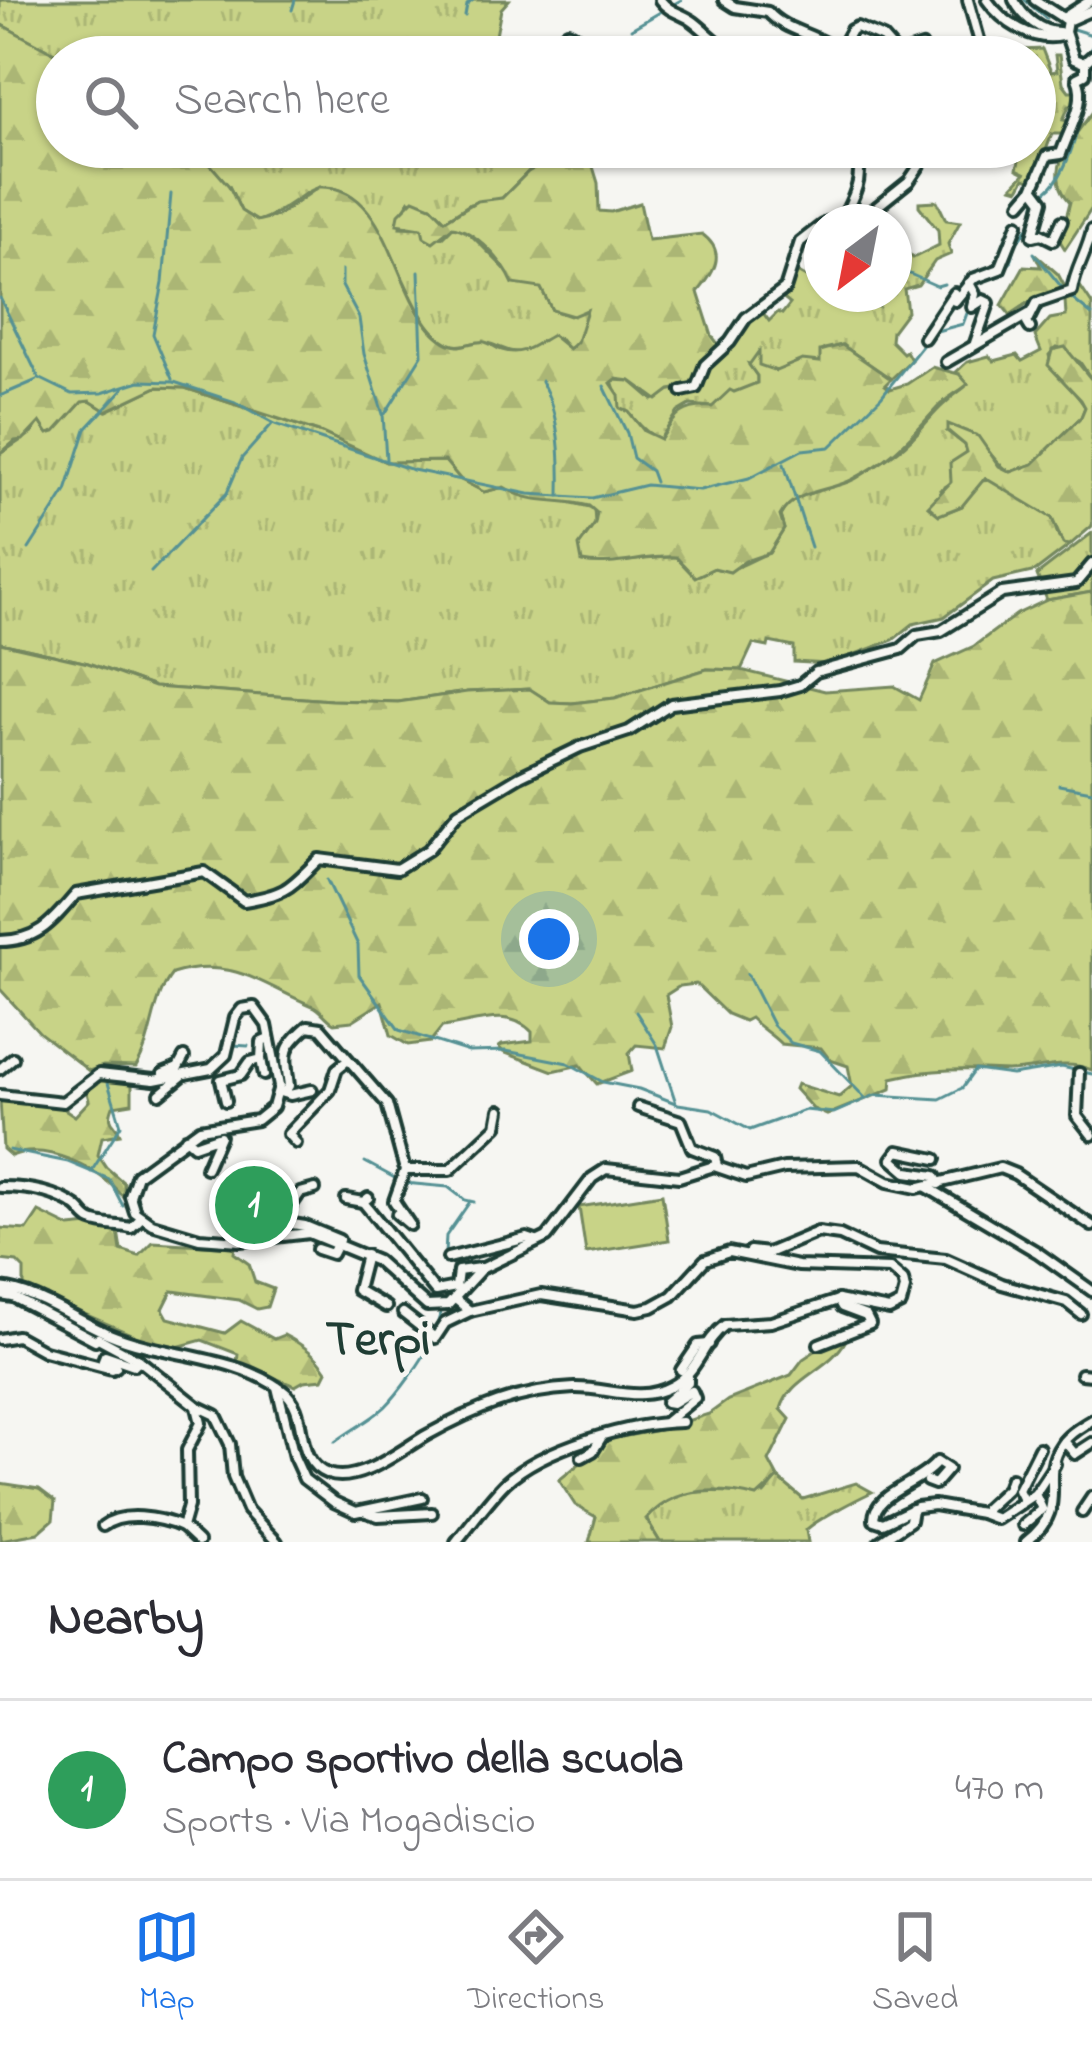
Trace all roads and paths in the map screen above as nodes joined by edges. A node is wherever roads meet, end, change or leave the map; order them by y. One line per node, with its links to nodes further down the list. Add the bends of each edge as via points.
1 (660, 0): 10 (street)
2 (724, 0): 11 (street, via 768,12)
3 (968, 0): 14 (street)
4 (987, 0): 15 (street)
5 (1014, 0): 9 (street, via 1036,25)
6 (1034, 0): 9 (street)
7 (1091, 0): 9 (street)
8 (1092, 10): 9 (street)
9 (1062, 25): 16 (street); 17 (street, via 1076,60)
10 (709, 36)
11 (803, 36)
12 (847, 36): 13 (street, via 857,27)
13 (879, 36)
14 (978, 36)
15 (1034, 36)
16 (1056, 36)
17 (1089, 59): 18 (street, via 1075,121)
18 (1056, 156)
19 (860, 168): 23 (street)
20 (918, 168): 24 (street)
21 (1043, 168): 22 (street)
22 (1037, 194): 25 (street, via 1043,202 1033,236 1053,240); 28 (street, via 1019,214 1000,269)
23 (855, 204)
24 (875, 204)
25 (1062, 221)
26 (1092, 230): 29 (street, via 1072,291 1039,302)
27 (804, 239): 34 (street, via 785,289 746,318 705,365 696,388)
28 (969, 283): 31 (street); 32 (street, via 972,307 989,305)
29 (1030, 314): 30 (street); 32 (street)
30 (1030, 328)
31 (924, 338)
32 (974, 343): 33 (street)
33 (946, 362)
34 (682, 391)
35 (1092, 564): 36 (street, via 1076,583 1002,593 902,650 816,672 800,685 671,704 508,783 458,813 428,850 397,868 319,859 294,886 244,901 204,872 76,894 47,929)
36 (0, 941)
37 (269, 1039): 40 (street); 45 (street, via 260,1011 242,1009 223,1060); 48 (street)
38 (184, 1057): 46 (street, via 171,1071)
39 (13, 1058): 42 (street)
40 (261, 1059): 44 (street); 51 (street, via 220,1081)
41 (348, 1060): 48 (street, via 321,1028 308,1026 286,1048 290,1084); 56 (street, via 288,1134); 60 (street, via 388,1104)
42 (0, 1069)
43 (1078, 1072): 54 (street, via 1077,1116)
44 (264, 1075)
45 (183, 1076): 46 (street); 49 (street)
46 (139, 1080): 50 (street, via 99,1074 63,1102)
47 (312, 1090): 48 (street)
48 (280, 1091): 55 (street, via 257,1120 207,1126)
49 (160, 1094)
50 (0, 1095)
51 (226, 1101)
52 (638, 1107): 58 (street, via 681,1121 692,1148 715,1157)
53 (500, 1110): 60 (street, via 497,1126 451,1170)
54 (1092, 1135)
55 (186, 1138): 59 (street, via 194,1145 220,1136); 67 (street, via 132,1183)
56 (296, 1144)
57 (936, 1159): 61 (street, via 892,1156 901,1169 933,1175)
58 (717, 1166): 63 (street, via 746,1177 866,1167 888,1182); 69 (street, via 679,1177 601,1171)
59 (206, 1168)
60 (403, 1171): 66 (street, via 395,1204 410,1225)
61 (939, 1184): 63 (street); 68 (street, via 1005,1169)
62 (2, 1187): 67 (street, via 55,1196 89,1220 115,1226 131,1228)
63 (927, 1187): 77 (street)
64 (316, 1189): 70 (street, via 300,1193 280,1222)
65 (346, 1199): 75 (street, via 365,1200 435,1291 454,1288 458,1270)
66 (397, 1214)
67 (141, 1218): 70 (street, via 190,1237 241,1241 301,1231)
68 (1091, 1228)
69 (537, 1243): 74 (street, via 527,1238); 75 (street)
70 (338, 1245): 71 (street, via 332,1254); 72 (street)
71 (317, 1249)
72 (366, 1255): 78 (street, via 427,1306); 80 (street, via 357,1290)
73 (748, 1256): 79 (street, via 798,1267 890,1269 903,1280 902,1301 884,1311); 81 (street, via 710,1256 672,1296 638,1310 541,1294); 83 (street, via 818,1232 840,1235 876,1252 946,1259)
74 (448, 1258)
75 (481, 1269): 78 (street)
76 (0, 1291): 84 (street)
77 (1092, 1292)
78 (455, 1300): 81 (street)
79 (838, 1300): 86 (street, via 771,1322 725,1325); 87 (street, via 870,1324)
80 (386, 1307)
81 (470, 1311): 82 (street, via 435,1338)
82 (403, 1313)
83 (1081, 1314)
84 (69, 1320): 88 (street); 90 (street)
85 (0, 1339): 88 (street, via 17,1336 112,1369 105,1355)
86 (709, 1344): 89 (street); 89 (street, via 695,1349)
87 (819, 1344)
88 (139, 1360): 91 (street)
89 (684, 1373): 90 (street, via 671,1387 642,1396 587,1388 511,1396 357,1473 334,1476 312,1463 296,1409); 94 (street, via 689,1382 665,1402 692,1391 695,1398)
90 (278, 1387): 108 (street, via 304,1479 334,1502)
91 (197, 1406): 114 (street); 116 (street, via 218,1418 247,1510)
92 (1092, 1420): 96 (street)
93 (682, 1422): 94 (street)
94 (665, 1424): 95 (street)
95 (602, 1437): 99 (street); 117 (street, via 568,1445 508,1481)
96 (1064, 1441): 97 (street, via 1075,1454); 100 (street)
97 (1092, 1443)
98 (1039, 1448): 106 (street, via 1018,1490)
99 (582, 1456)
100 (1054, 1464): 103 (street); 119 (street, via 1050,1515)
101 (1010, 1478): 111 (street)
102 (927, 1480): 107 (street, via 935,1484 948,1469 937,1462 881,1500 874,1518 883,1523)
103 (1035, 1494): 106 (street); 112 (street, via 1042,1509)
104 (1092, 1497): 109 (street)
105 (422, 1498): 108 (street)
106 (1023, 1501): 111 (street, via 997,1520)
107 (913, 1509): 111 (street); 118 (street, via 910,1521)
108 (362, 1510): 110 (street)
109 (1082, 1511)
110 (432, 1513)
111 (981, 1513)
112 (1023, 1525)
113 (103, 1526): 114 (street, via 131,1518)
114 (182, 1527): 115 (street)
115 (198, 1542)
116 (277, 1542)
117 (456, 1542)
118 (880, 1542)
119 (1026, 1542)

